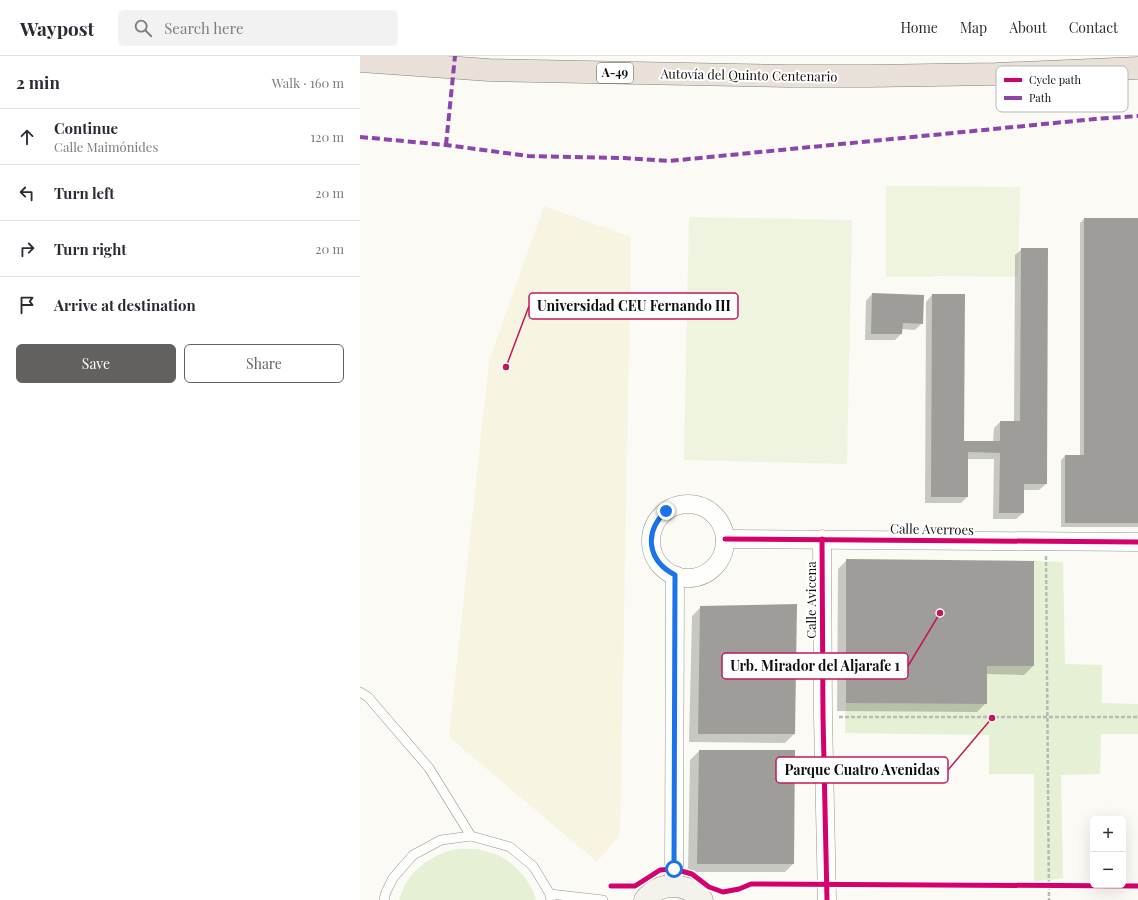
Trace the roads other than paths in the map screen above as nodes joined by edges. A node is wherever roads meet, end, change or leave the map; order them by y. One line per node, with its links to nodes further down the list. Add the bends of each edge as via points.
1 (360, 62): 4 (highway, Autovía del Quinto Centenario / A-49, via 489,70 787,76)
2 (1128, 68): 3 (highway, Autovía del Quinto Centenario / A-49)
3 (1138, 68)
4 (996, 74)
5 (725, 539): 6 (street, Calle Averroes); 8 (street, via 723,554 711,570 700,576 687,578); 8 (street, via 722,527 715,516 705,508 693,504 677,505 666,511 658,518 651,542 657,561)
6 (822, 539): 7 (street, Calle Averroes); 17 (street, Calle Avicena)
7 (1138, 542)
8 (675, 575): 11 (street)
9 (360, 692): 10 (lane, via 368,696 429,768)
10 (471, 836): 12 (lane, via 510,847 533,866); 13 (lane, via 441,840 413,855 393,878)
11 (674, 885): 15 (street, via 664,886); 16 (street, via 689,888)
12 (550, 897): 14 (lane)
13 (384, 900)
14 (603, 900)
15 (645, 900)
16 (702, 900)
17 (827, 900)

